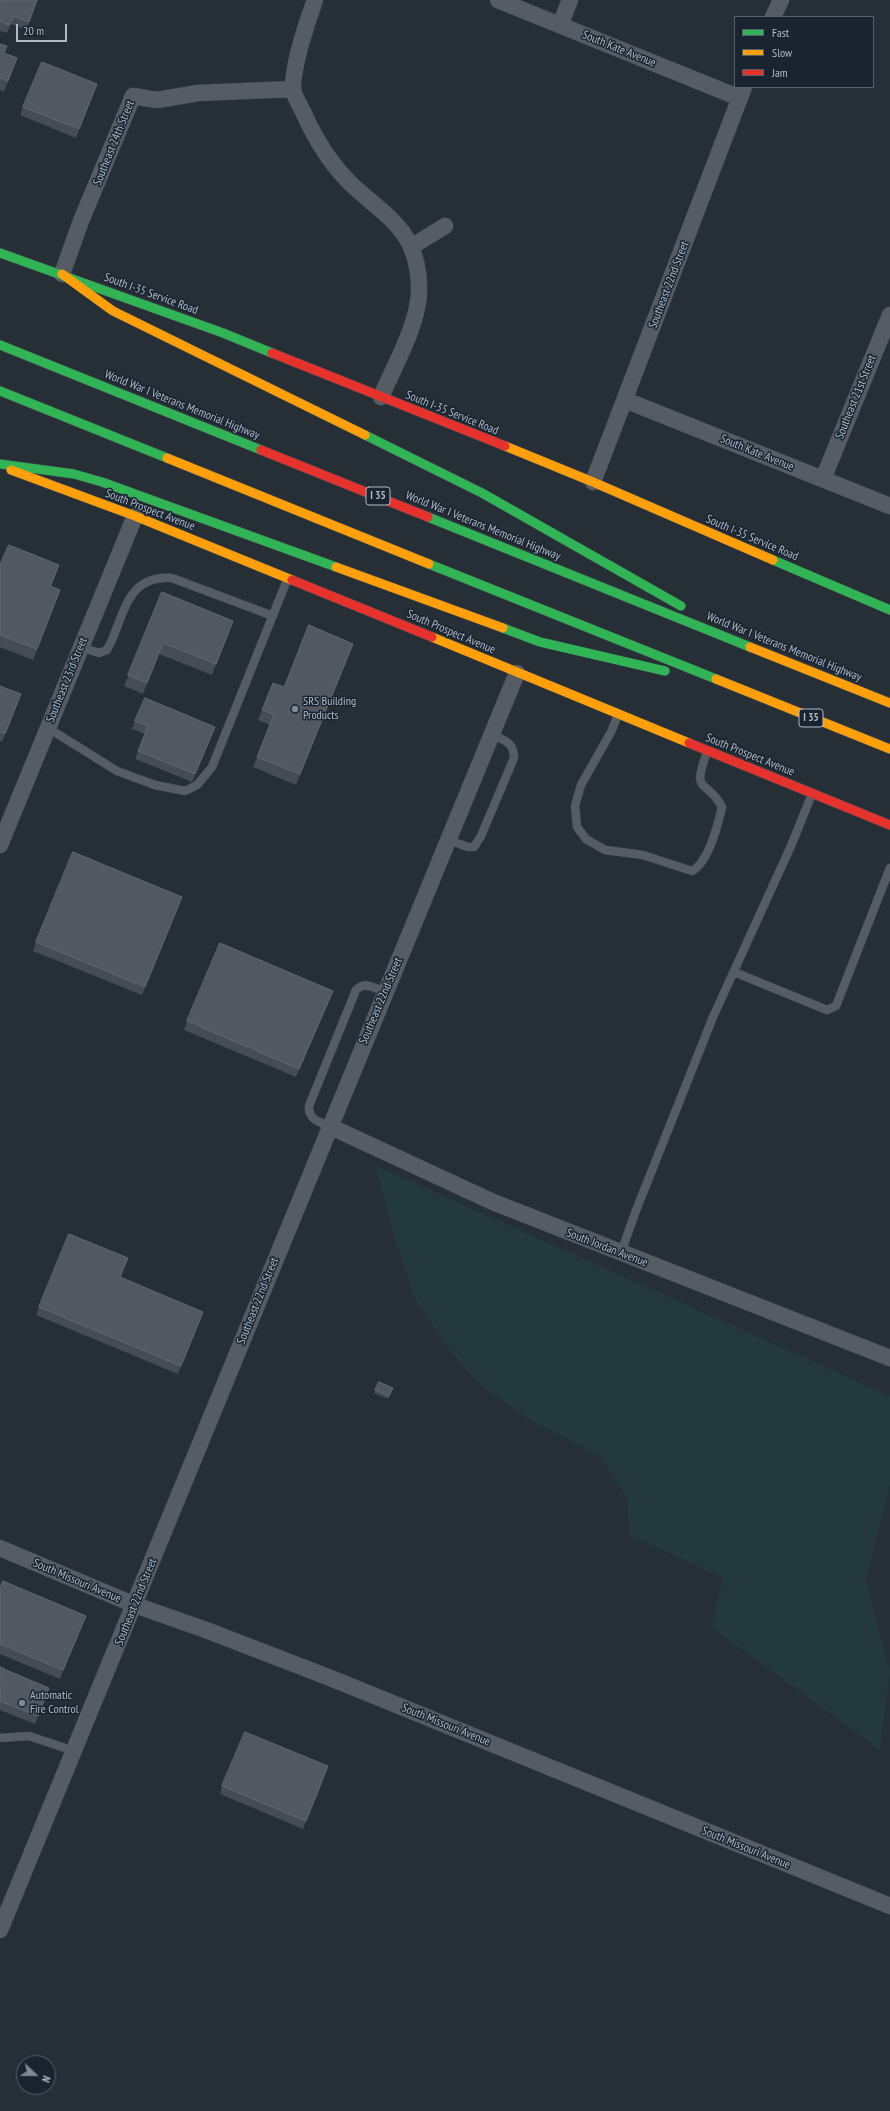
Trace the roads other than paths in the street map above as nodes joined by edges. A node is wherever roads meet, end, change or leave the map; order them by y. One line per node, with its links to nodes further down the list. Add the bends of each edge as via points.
1 (315, 0): 7 (street)
2 (498, 0): 6 (street, South Kate Avenue)
3 (570, 0): 6 (street)
4 (780, 0): 5 (street)
5 (773, 16)
6 (560, 25): 8 (street, South Kate Avenue)
7 (293, 89): 10 (street, via 313,134 330,159 350,182 399,225); 12 (street, Southeast 24th Street, via 198,93 157,100 133,96)
8 (742, 92): 17 (street, Southeast 22nd Street)
9 (445, 226): 10 (street)
10 (411, 247): 16 (street, via 419,291 413,321)
11 (0, 253): 12 (main road, South I-35 Service Road)
12 (62, 274): 16 (main road, South I-35 Service Road, via 223,333); 24 (main road, via 113,312 482,493)
13 (890, 315): 19 (street, Southeast 21st Street)
14 (0, 345): 29 (main road, World War I Veterans Memorial Highway / I 35)
15 (0, 391): 31 (main road, I 35)
16 (381, 398): 20 (main road, South I-35 Service Road)
17 (625, 400): 19 (street, South Kate Avenue); 20 (street, Southeast 22nd Street)
18 (0, 465): 22 (main road, South Prospect Avenue); 31 (main road, via 74,474 102,482 540,642)
19 (823, 479): 21 (street, South Kate Avenue)
20 (593, 482): 25 (main road, South I-35 Service Road)
21 (890, 506)
22 (135, 516): 23 (main road, South Prospect Avenue); 28 (street, Southeast 23rd Street)
23 (288, 577): 26 (lane); 30 (main road, South Prospect Avenue)
24 (687, 609)
25 (890, 610)
26 (273, 616): 28 (lane, via 172,578 158,577 143,582 132,594 107,650 99,654); 34 (lane, via 212,767 197,785 185,791 155,785 116,771)
27 (701, 617): 29 (main road)
28 (80, 647): 34 (street, Southeast 23rd Street)
29 (755, 648): 32 (main road, World War I Veterans Memorial Highway / I 35)
30 (517, 673): 33 (main road, South Prospect Avenue); 35 (street, Southeast 22nd Street)
31 (733, 687): 36 (main road, I 35)
32 (890, 703)
33 (618, 714): 37 (main road, South Prospect Avenue); 37 (lane, via 611,732 581,785 575,806 576,827 586,839 605,850 644,855 692,871 697,869 704,860 722,807 699,781 700,770)
34 (48, 728): 41 (street, Southeast 23rd Street)
35 (492, 734): 40 (street, Southeast 22nd Street); 40 (lane, via 509,742 514,758 474,847)
36 (890, 749)
37 (708, 750): 38 (main road, South Prospect Avenue)
38 (813, 793): 39 (main road, South Prospect Avenue); 43 (lane)
39 (890, 825)
40 (448, 840): 44 (street, Southeast 22nd Street)
41 (0, 845)
42 (890, 868): 43 (lane, via 836,1006 827,1010)
43 (734, 972): 46 (lane, via 710,1024)
44 (385, 992): 45 (street, Southeast 22nd Street); 45 (lane, via 365,985 356,990 309,1106 308,1112 312,1118)
45 (329, 1126): 46 (street, South Jordan Avenue, via 493,1202); 49 (street, Southeast 22nd Street)
46 (621, 1253): 47 (street, South Jordan Avenue)
47 (890, 1358)
48 (0, 1548): 49 (street, South Missouri Avenue)
49 (135, 1605): 51 (street, Southeast 22nd Street); 52 (street, South Missouri Avenue, via 333,1679)
50 (0, 1738): 51 (lane, via 29,1736)
51 (74, 1751): 53 (street, Southeast 22nd Street)
52 (890, 1906)
53 (0, 1930)

